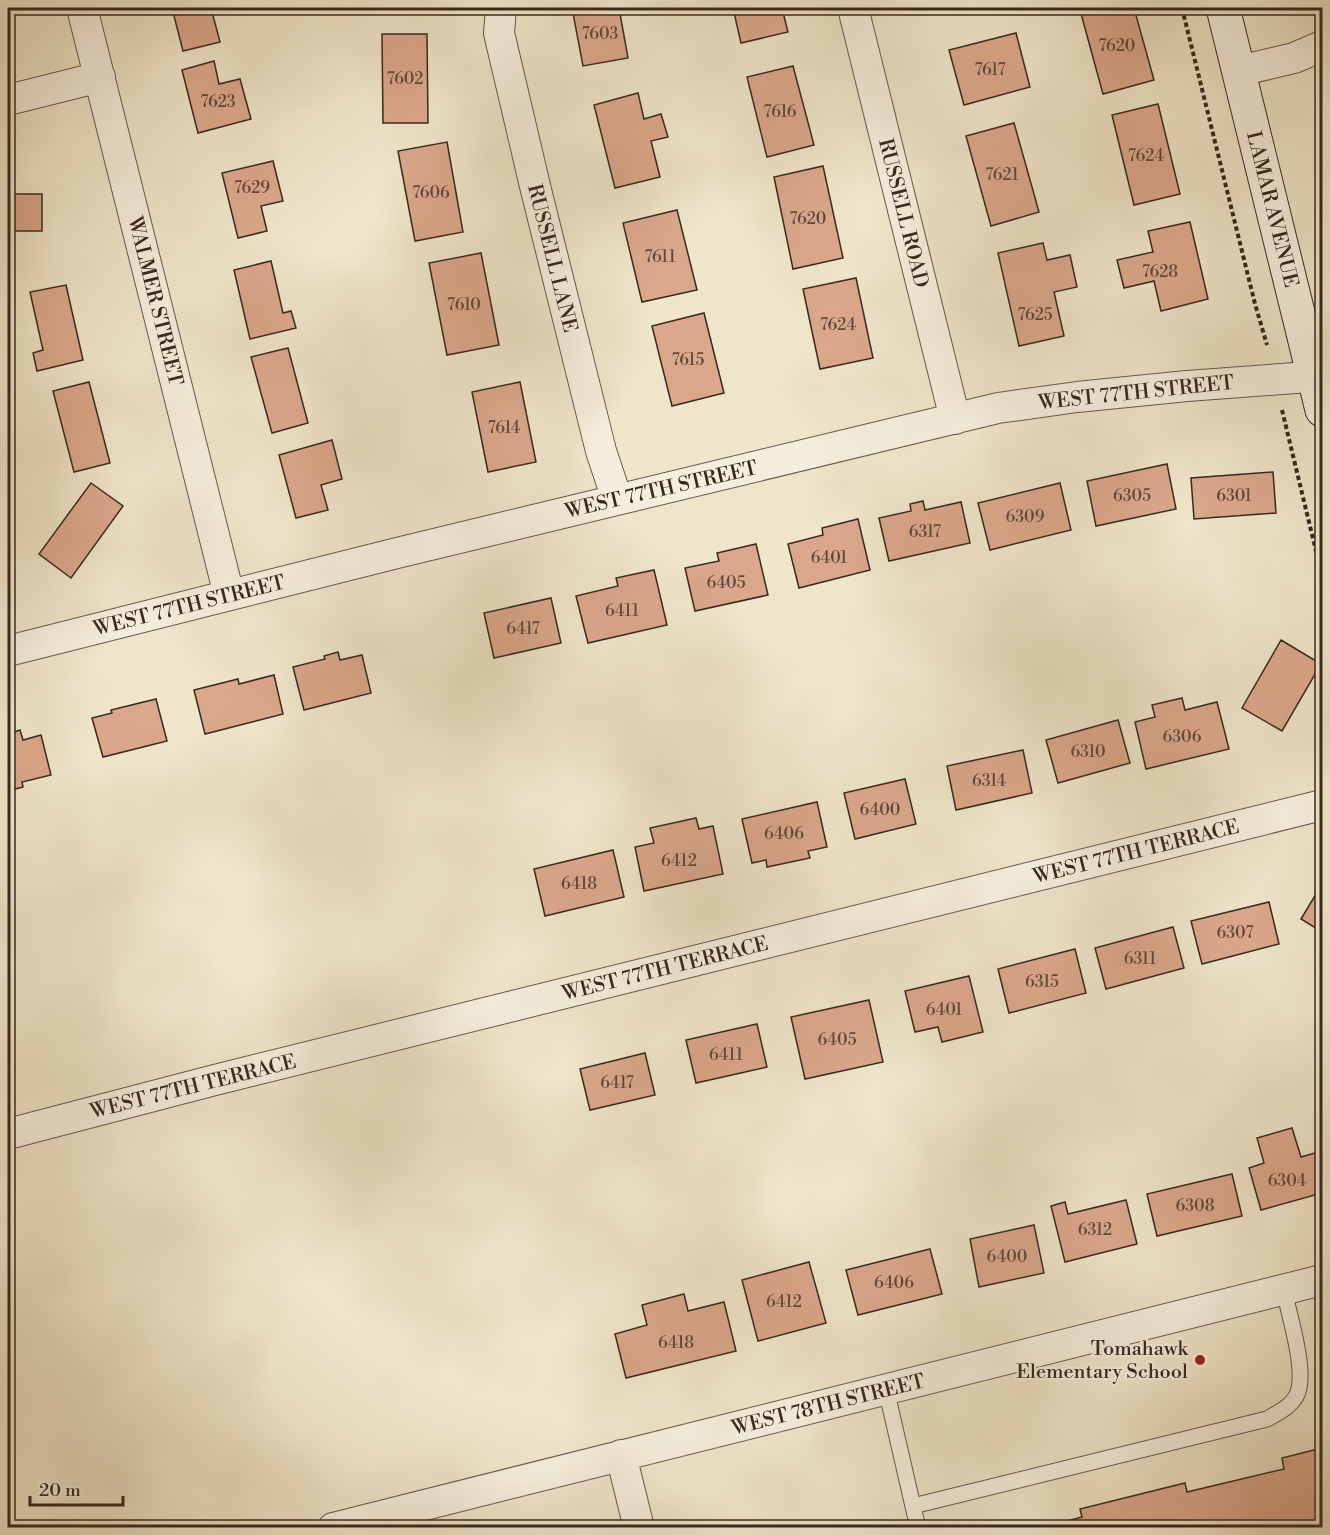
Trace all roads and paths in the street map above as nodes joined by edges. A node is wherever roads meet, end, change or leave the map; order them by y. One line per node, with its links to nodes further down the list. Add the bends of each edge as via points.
1 (82, 8): 8 (street, WALMER STREET)
2 (853, 8): 14 (street, RUSSELL ROAD)
3 (1182, 8): 10 (path)
4 (1223, 8): 7 (street, LAMAR AVENUE)
5 (500, 12): 15 (street, RUSSELL LANE, via 499,33 532,175 601,451)
6 (1323, 46): 7 (street, via 1294,58)
7 (1239, 71): 11 (street, LAMAR AVENUE)
8 (100, 77): 9 (street); 17 (street, WALMER STREET)
9 (8, 100)
10 (1267, 345)
11 (1318, 376): 13 (street, LAMAR AVENUE); 14 (street, WEST 77TH STREET, via 1077,397)
12 (1280, 400): 16 (path)
13 (1323, 410)
14 (955, 418): 15 (street, WEST 77TH STREET)
15 (617, 499): 17 (street, WEST 77TH STREET)
16 (1323, 576)
17 (229, 595): 18 (street, WEST 77TH STREET)
18 (8, 651)
19 (1323, 805): 20 (street, WEST 77TH TERRACE)
20 (8, 1134)
21 (1323, 1280): 22 (street, WEST 78TH STREET)
22 (1284, 1290): 23 (street, WEST 78TH STREET); 25 (lane, via 1300,1371 1298,1393 1287,1407 1267,1419)
23 (886, 1389): 24 (street, WEST 78TH STREET); 25 (lane)
24 (621, 1455): 26 (street, WEST 78TH STREET); 27 (street)
25 (913, 1506): 28 (lane)
26 (333, 1527)
27 (639, 1527)
28 (918, 1527)

